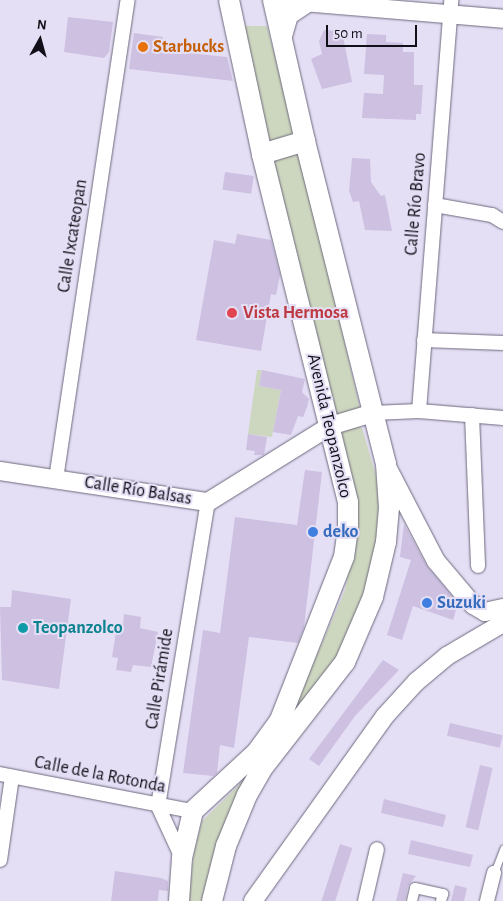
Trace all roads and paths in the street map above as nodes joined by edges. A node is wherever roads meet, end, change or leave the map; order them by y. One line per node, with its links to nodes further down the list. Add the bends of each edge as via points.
1 (128, 0): 22 (street, Calle Ixcateopan)
2 (229, 0): 10 (main road, Avenida Teopanzolco)
3 (274, 0): 8 (main road)
4 (279, 0): 5 (street)
5 (307, 2): 6 (street); 8 (main road, via 288,15)
6 (451, 7): 7 (street); 11 (street, Calle Río Bravo)
7 (503, 19)
8 (282, 36): 9 (main road)
9 (305, 141): 10 (main road); 16 (main road)
10 (262, 154): 19 (main road, Avenida Teopanzolco)
11 (435, 205): 12 (street, via 492,215); 13 (street, Calle Río Bravo)
12 (503, 222)
13 (424, 340): 14 (street); 15 (street, Calle Río Bravo)
14 (503, 343)
15 (419, 411): 16 (street); 17 (street)
16 (373, 413): 19 (street, Calle Río Balsas); 20 (main road)
17 (472, 415): 18 (street); 24 (street)
18 (503, 418)
19 (330, 426): 23 (street, Calle Río Balsas); 29 (main road, Avenida Teopanzolco, via 348,502 344,557 280,720 257,752)
20 (386, 464): 25 (street, via 436,561 473,605 485,612); 36 (main road, via 389,508 386,542 373,597 345,662 264,766 247,795 226,846)
21 (0, 471): 22 (street, Calle Río Balsas)
22 (56, 478): 23 (street, Calle Río Balsas)
23 (208, 502): 28 (street, Calle Pirámide)
24 (478, 566)
25 (503, 608)
26 (503, 623): 37 (street, via 447,656 416,682 385,716)
27 (6, 776): 28 (street, Calle de la Rotonda); 32 (street)
28 (158, 806): 29 (street, Calle de la Rotonda); 33 (street)
29 (193, 811): 33 (main road)
30 (377, 849): 38 (street)
31 (503, 849): 34 (lane)
32 (0, 853)
33 (182, 858): 35 (main road)
34 (494, 874): 41 (street)
35 (179, 901)
36 (212, 901)
37 (253, 901)
38 (365, 901)
39 (412, 901): 40 (street, via 415,888 443,894)
40 (441, 901)
41 (488, 901)

